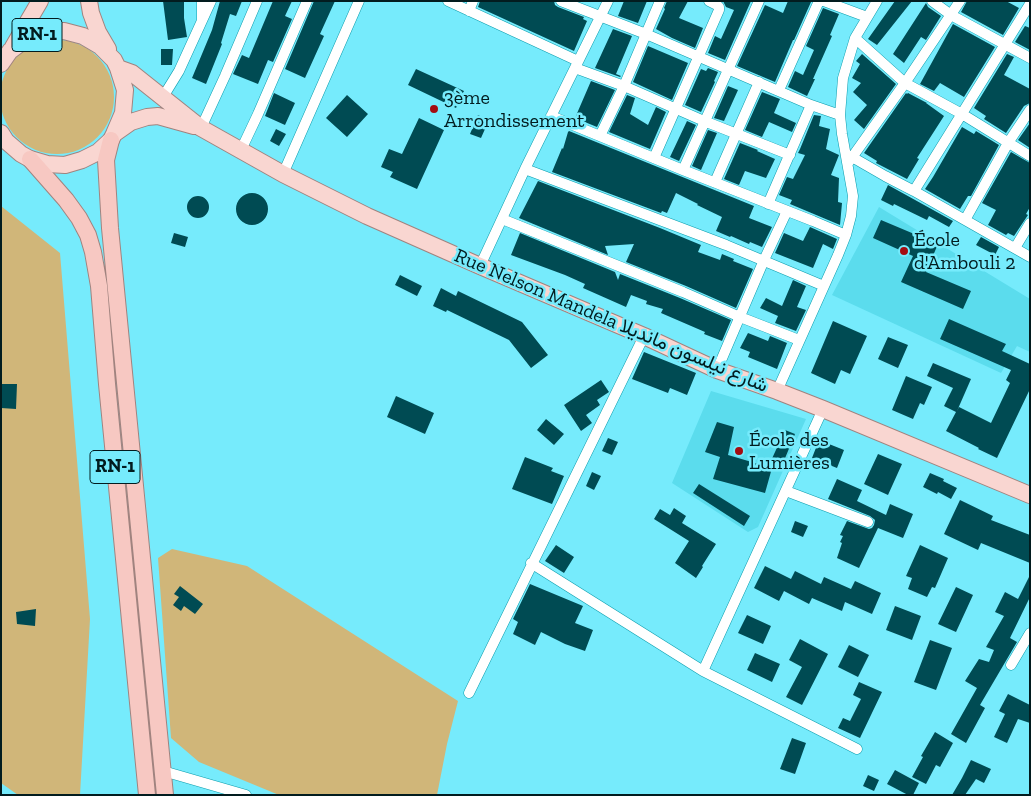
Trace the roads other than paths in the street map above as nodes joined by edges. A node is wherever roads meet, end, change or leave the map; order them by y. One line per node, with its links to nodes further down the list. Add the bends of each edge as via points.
1 (40, 1): 30 (main road, RN-1)
2 (89, 1): 32 (main road, RN-1, via 98,32)
3 (202, 1): 25 (street)
4 (212, 1): 25 (street)
5 (257, 1): 47 (street)
6 (307, 1): 54 (street)
7 (359, 1): 62 (street)
8 (448, 1): 21 (street)
9 (473, 1): 21 (street)
10 (561, 1): 23 (street)
11 (608, 1): 23 (street)
12 (660, 1): 26 (street)
13 (709, 1): 29 (street, via 719,10)
14 (759, 1): 34 (street)
15 (819, 1): 38 (street)
16 (824, 1): 24 (street)
17 (877, 1): 24 (street)
18 (932, 1): 22 (street)
19 (960, 1): 22 (street)
20 (1030, 4): 28 (street)
21 (469, 11): 33 (street)
22 (951, 15): 28 (street); 36 (street)
23 (600, 17): 26 (street); 33 (street)
24 (867, 17): 27 (street)
25 (202, 22): 39 (street, via 180,70)
26 (646, 34): 29 (street); 37 (street)
27 (854, 38): 36 (street); 44 (street, via 843,78)
28 (1004, 43): 31 (street); 43 (street)
29 (698, 57): 34 (street); 41 (street)
30 (6, 58): 32 (main road, RN-1, via 26,39 44,32 64,31 83,36 100,46)
31 (1030, 58)
32 (116, 64): 39 (main road, Rue Nelson Mandela شارع نيلسون مانديلا); 51 (main road, RN-1, via 125,90 124,113)
33 (576, 65): 37 (street); 45 (street)
34 (729, 70): 35 (street); 46 (street)
35 (759, 82): 38 (street); 49 (street)
36 (905, 83): 43 (street); 59 (street)
37 (624, 86): 41 (street); 50 (street)
38 (779, 90): 40 (street)
39 (163, 97): 47 (main road, Rue Nelson Mandela شارع نيلسون مانديلا)
40 (811, 105): 44 (street); 55 (street)
41 (676, 108): 46 (street); 58 (street)
42 (1030, 110): 53 (street)
43 (962, 114): 53 (street); 64 (street)
44 (840, 115): 59 (street)
45 (551, 116): 50 (street); 60 (street)
46 (704, 121): 49 (street); 61 (street)
47 (201, 128): 51 (main road, Rue Nelson Mandela شارع نيلسون مانديلا, via 158,116 147,117 131,122); 54 (main road, Rue Nelson Mandela شارع نيلسون مانديلا)
48 (1, 133): 57 (main road, RN-1)
49 (737, 134): 55 (street); 63 (street)
50 (600, 136): 58 (street)
51 (112, 137): 57 (main road, RN-1, via 98,152 65,165 47,164); 91 (highway, RN-1, via 106,160 110,228)
52 (1, 142): 57 (main road)
53 (1008, 143): 56 (street); 68 (street)
54 (241, 150): 62 (main road, Rue Nelson Mandela شارع نيلسون مانديلا)
55 (790, 155): 65 (street)
56 (1030, 156)
57 (26, 157): 92 (highway, RN-1, via 79,218 93,252 99,286)
58 (654, 158): 61 (street)
59 (850, 160): 64 (street); 70 (street, via 853,196)
60 (525, 169): 67 (street); 73 (street)
61 (683, 170): 63 (street)
62 (283, 174): 74 (main road, Rue Nelson Mandela شارع نيلسون مانديلا, via 367,216)
63 (715, 182): 65 (street)
64 (914, 191): 68 (street)
65 (768, 204): 66 (street)
66 (787, 211): 70 (street); 73 (street)
67 (502, 219): 74 (street); 76 (street)
68 (965, 220): 71 (street)
69 (1030, 223): 71 (street)
70 (846, 235): 75 (street)
71 (1015, 248): 72 (street)
72 (1030, 257)
73 (764, 260): 75 (street); 76 (street)
74 (480, 266): 77 (main road, Rue Nelson Mandela شارع نيلسون مانديلا)
75 (824, 286): 78 (street)
76 (740, 318): 78 (street); 79 (street)
77 (644, 336): 79 (main road, Rue Nelson Mandela شارع نيلسون مانديلا); 85 (street)
78 (799, 340): 80 (street)
79 (717, 370): 80 (main road, Rue Nelson Mandela شارع نيلسون مانديلا)
80 (777, 391): 81 (main road, Rue Nelson Mandela شارع نيلسون مانديلا)
81 (823, 409): 82 (street); 83 (main road, Rue Nelson Mandela شارع نيلسون مانديلا)
82 (786, 491): 84 (street); 88 (street)
83 (1030, 495)
84 (868, 522)
85 (531, 563): 88 (street); 89 (street)
86 (1030, 633): 87 (street)
87 (1011, 665)
88 (703, 671): 90 (street)
89 (469, 693)
90 (857, 749)
91 (163, 771): 93 (highway, RN-1); 94 (street)
92 (147, 795)
93 (165, 795)
94 (246, 795)

